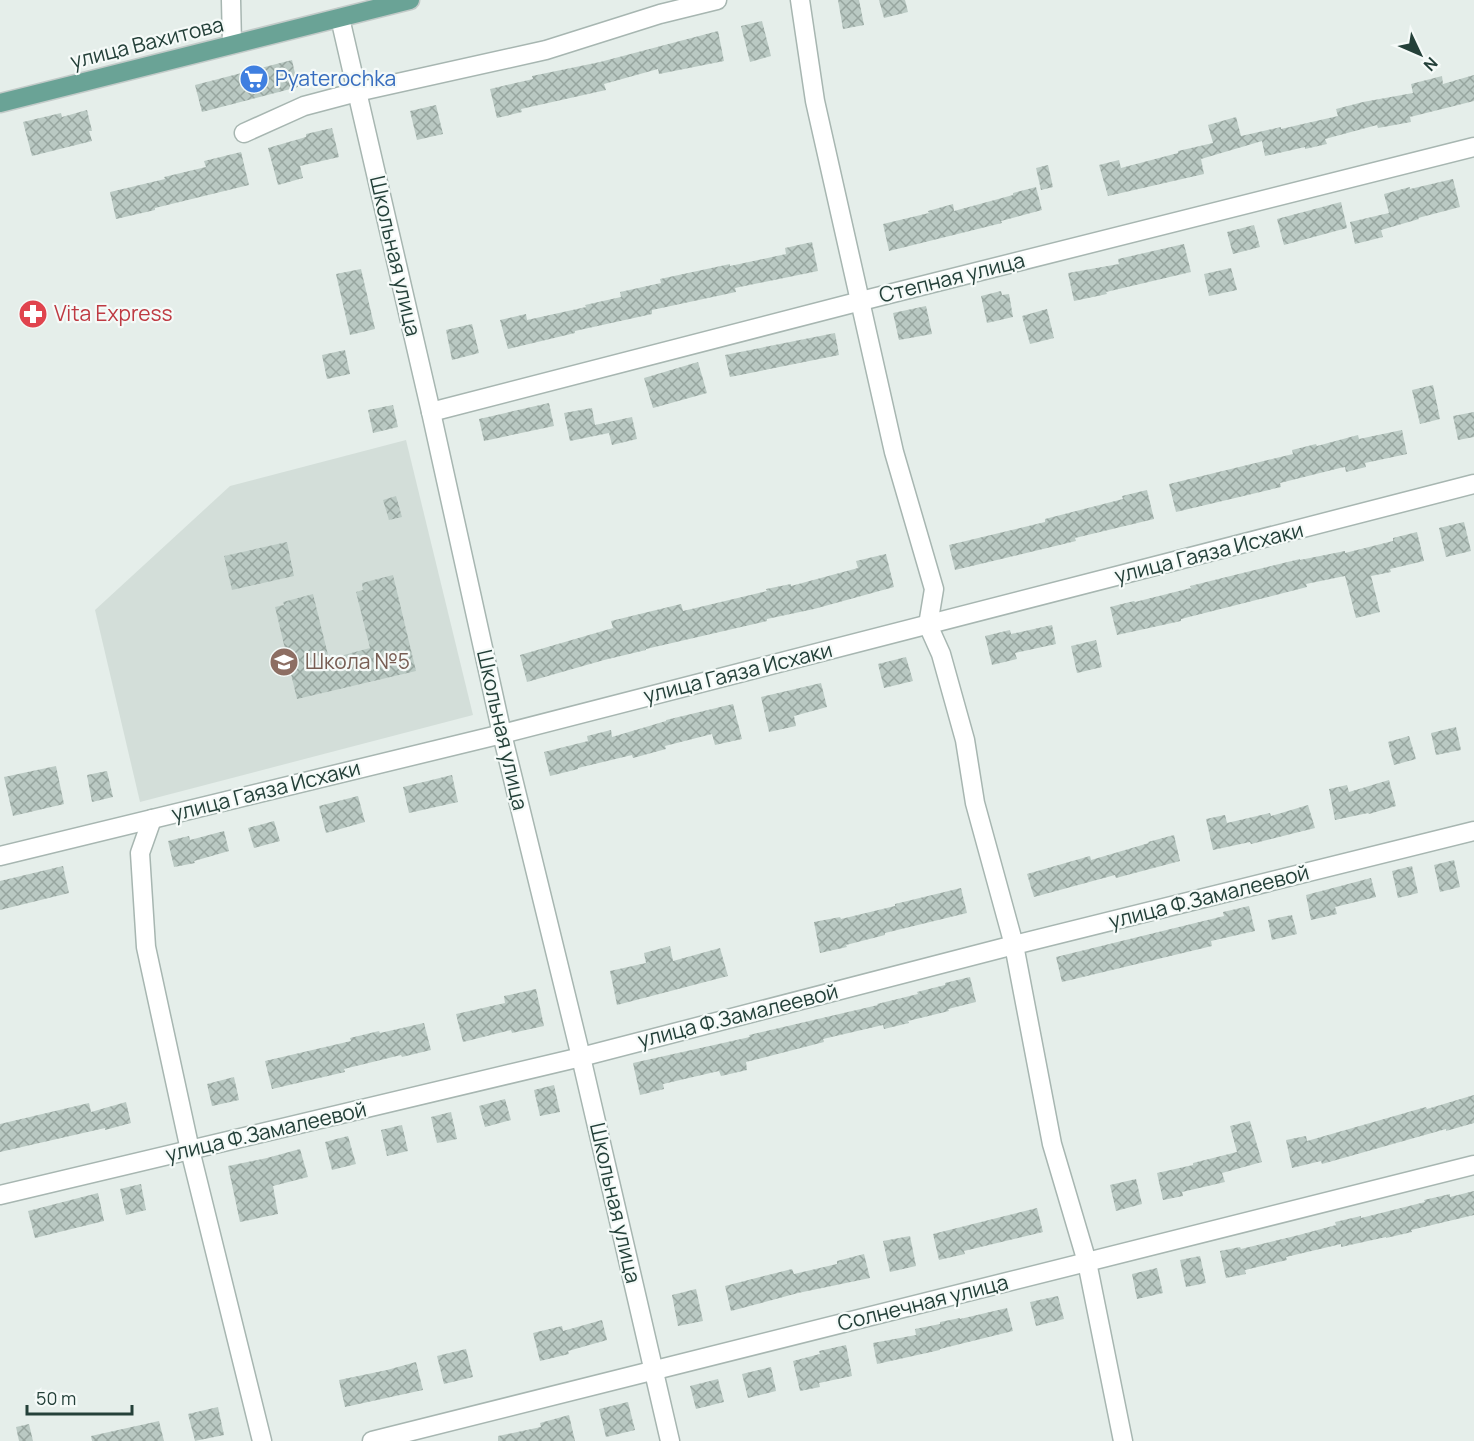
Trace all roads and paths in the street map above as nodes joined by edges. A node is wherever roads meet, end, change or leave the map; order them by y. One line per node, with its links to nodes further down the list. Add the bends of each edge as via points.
1 (231, 0): 6 (street)
2 (410, 0): 5 (main road, улица Вахитова)
3 (717, 0): 7 (street, via 546,50)
4 (800, 0): 11 (street, via 815,101)
5 (340, 18): 6 (main road, улица Вахитова); 7 (street, Школьная улица)
6 (232, 44): 8 (main road, улица Вахитова)
7 (357, 92): 9 (street, via 304,106); 12 (street, Школьная улица)
8 (0, 103)
9 (244, 133)
10 (1474, 147): 11 (street, Степная улица)
11 (861, 301): 12 (street, Степная улица); 14 (street, via 894,452 934,588)
12 (431, 412): 15 (street, Школьная улица)
13 (1474, 484): 14 (street, улица Гаяза Исхаки)
14 (928, 625): 15 (street, улица Гаяза Исхаки); 19 (street, via 941,654 965,740 975,803)
15 (502, 734): 16 (street, улица Гаяза Исхаки); 20 (street, Школьная улица)
16 (152, 819): 18 (street, улица Гаяза Исхаки); 21 (street, via 140,853 146,947)
17 (1474, 831): 19 (street, улица Ф.Замалеевой)
18 (0, 856)
19 (1014, 945): 20 (street, улица Ф.Замалеевой); 24 (street, via 1052,1144)
20 (581, 1056): 21 (street, улица Ф.Замалеевой); 25 (street, Школьная улица)
21 (190, 1150): 23 (street, улица Ф.Замалеевой); 26 (street)
22 (1474, 1166): 24 (street, Солнечная улица)
23 (0, 1195)
24 (1087, 1262): 25 (street, Солнечная улица); 29 (street)
25 (654, 1372): 27 (street, Солнечная улица); 28 (street, Школьная улица)
26 (262, 1441)
27 (372, 1441)
28 (669, 1441)
29 (1123, 1441)

